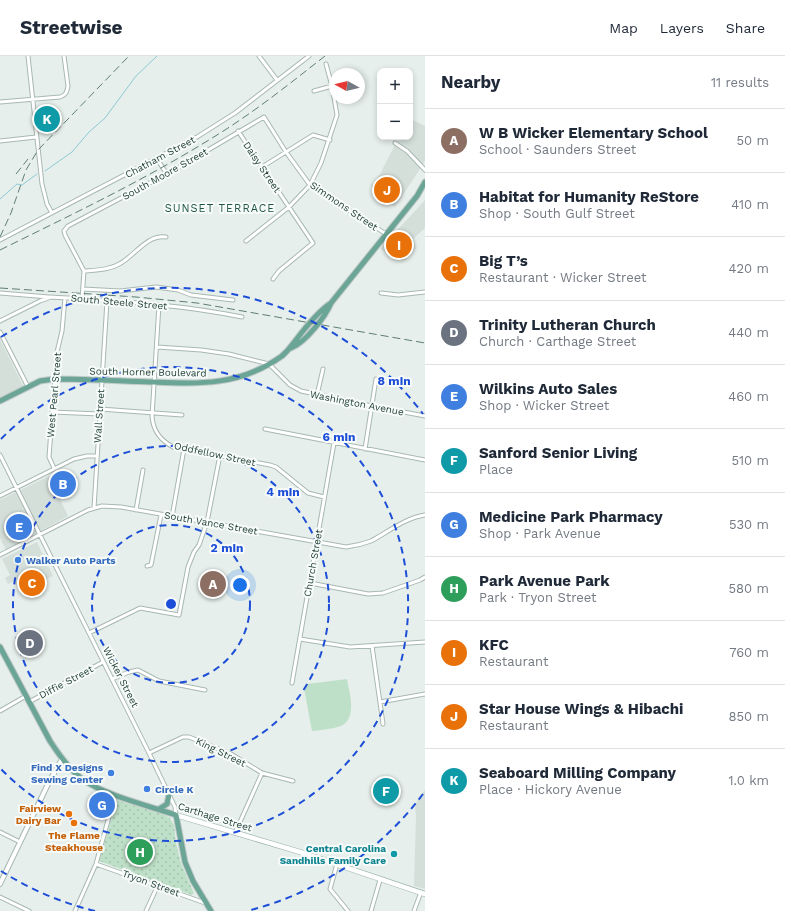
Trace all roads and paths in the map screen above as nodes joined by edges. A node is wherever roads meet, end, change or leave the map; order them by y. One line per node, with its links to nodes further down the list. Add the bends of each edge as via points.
1 (28, 56): 10 (street)
2 (64, 56): 10 (street, via 68,86 66,93 60,97)
3 (259, 56): 7 (street)
4 (309, 56): 7 (street, Chatham Street)
5 (326, 64): 6 (street)
6 (329, 75)
7 (277, 80): 20 (street, Chatham Street, via 235,113 197,138)
8 (329, 87): 9 (street)
9 (314, 91)
10 (32, 99): 11 (street); 15 (street)
11 (0, 102)
12 (335, 104): 16 (street, via 337,115)
13 (264, 117): 14 (street, South Moore Street); 19 (street, Simmons Street)
14 (238, 131): 21 (street, Daisy Street); 23 (street, South Moore Street)
15 (36, 137): 17 (street); 27 (street, via 42,184)
16 (330, 140): 19 (street, via 313,135); 25 (street)
17 (0, 141)
18 (395, 143): 22 (street, via 407,151)
19 (286, 152): 21 (street); 25 (street, Simmons Street)
20 (157, 159): 23 (street); 27 (street, Chatham Street)
21 (262, 168): 26 (street, Daisy Street)
22 (425, 170)
23 (166, 174): 32 (street, South Moore Street, via 68,226 65,235)
24 (425, 182): 28 (main road, South Horner Boulevard)
25 (310, 185): 26 (street); 28 (street, Simmons Street)
26 (289, 207): 31 (street); 33 (street, Daisy Street, via 313,243)
27 (52, 214): 30 (street, Chatham Street)
28 (386, 234): 48 (main road, South Horner Boulevard, via 299,345)
29 (166, 237): 32 (street, via 157,238 141,246 115,266)
30 (0, 240)
31 (246, 241)
32 (84, 271): 34 (street)
33 (273, 279)
34 (83, 289): 40 (street); 41 (street, via 120,291 156,287 191,295)
35 (425, 292): 37 (street, via 398,295)
36 (0, 293): 38 (street)
37 (381, 293)
38 (51, 297): 39 (street, South Steele Street); 45 (street, South Steele Street)
39 (65, 298): 40 (street, South Steele Street); 50 (street, West Pearl Street)
40 (82, 299): 42 (street, South Steele Street)
41 (233, 300)
42 (106, 301): 43 (street, South Steele Street); 52 (street, Wall Street)
43 (159, 305): 44 (street, South Steele Street); 47 (street, Oddfellow Street)
44 (242, 317)
45 (0, 321)
46 (0, 332): 54 (street)
47 (157, 347): 48 (street, Washington Avenue, via 229,354); 53 (street, Oddfellow Street)
48 (269, 364): 53 (main road, South Horner Boulevard, via 242,376 218,382); 55 (street, Washington Avenue, via 293,387)
49 (323, 368): 55 (street)
50 (54, 379): 52 (main road, South Horner Boulevard); 54 (main road, South Horner Boulevard, via 40,381); 60 (street, West Pearl Street)
51 (376, 379): 57 (street)
52 (102, 380): 53 (main road, South Horner Boulevard); 58 (street, Wall Street)
53 (154, 382): 61 (street, Oddfellow Street)
54 (28, 387): 56 (main road, South Horner Boulevard)
55 (318, 395): 57 (street, Washington Avenue)
56 (0, 401)
57 (372, 406): 64 (street, Washington Avenue); 68 (street)
58 (100, 409): 61 (street); 62 (street, Wall Street)
59 (425, 411): 64 (street)
60 (52, 412): 62 (street); 73 (street, West Pearl Street, via 49,457)
61 (153, 413): 63 (street); 67 (street, Oddfellow Street, via 158,436 167,444)
62 (100, 414): 70 (street, Wall Street)
63 (182, 415)
64 (425, 416)
65 (265, 428): 66 (street)
66 (334, 443): 68 (street); 77 (street, Church Street)
67 (184, 449): 71 (street, Oddfellow Street); 82 (street)
68 (365, 449): 72 (street)
69 (0, 455): 75 (street, Wicker Street)
70 (97, 456): 73 (street, via 74,459); 78 (street, Wall Street)
71 (220, 456): 77 (street, Oddfellow Street, via 276,467 308,493); 83 (street)
72 (425, 460)
73 (54, 468): 75 (street)
74 (143, 470): 79 (street)
75 (17, 488): 76 (street); 84 (street, Wicker Street)
76 (0, 496)
77 (324, 497): 85 (street, Church Street)
78 (94, 508): 79 (street, South Vance Street, via 106,506); 84 (street, South Vance Street)
79 (136, 510): 80 (street, South Vance Street)
80 (161, 515): 82 (street, South Vance Street); 87 (street, via 151,565)
81 (425, 515): 85 (street, South Vance Street, via 408,520 360,545 346,547)
82 (172, 517): 83 (street, South Vance Street)
83 (207, 522): 85 (street, South Vance Street); 90 (street, via 188,567 179,615 140,608)
84 (40, 535): 86 (street, South Vance Street); 90 (street, Wicker Street)
85 (317, 542): 89 (street, Church Street)
86 (0, 556)
87 (147, 566)
88 (425, 577): 89 (street, via 383,593 368,594)
89 (310, 583): 91 (street, Church Street)
90 (89, 633): 95 (street, Wicker Street)
91 (300, 639): 93 (street, via 350,647); 97 (street, Church Street)
92 (425, 642): 93 (street)
93 (372, 646): 102 (street)
94 (0, 647): 100 (main road, Carthage Street)
95 (103, 662): 96 (street, Wicker Street); 101 (street, Diffie Street)
96 (112, 679): 98 (street, via 138,670 159,681); 105 (street, Wicker Street)
97 (292, 683)
98 (205, 690)
99 (425, 694): 102 (street)
100 (26, 696): 101 (main road, Carthage Street); 103 (street)
101 (29, 702): 106 (main road, Carthage Street)
102 (380, 702): 104 (street)
103 (0, 711)
104 (383, 724)
105 (149, 753): 107 (street, King Street, via 183,737 189,737 230,754); 110 (street, Wicker Street)
106 (62, 759): 109 (main road, Carthage Street, via 83,779); 115 (street)
107 (262, 772): 108 (street, King Street); 114 (street)
108 (292, 781)
109 (115, 794): 111 (main road, Carthage Street); 116 (street)
110 (169, 795): 111 (main road, via 167,804); 112 (street, Wicker Street)
111 (159, 809): 112 (main road, Carthage Street)
112 (176, 815): 114 (main road, Carthage Street); 123 (main road, Wicker Street, via 185,862)
113 (0, 832): 115 (street)
114 (235, 832): 117 (main road, Carthage Street)
115 (20, 842): 119 (street)
116 (96, 864): 120 (street, Tryon Street); 125 (street)
117 (337, 864): 118 (main road, Carthage Street); 128 (street, via 330,889)
118 (380, 880): 121 (main road, Carthage Street); 129 (street)
119 (0, 884)
120 (158, 885): 123 (street, Tryon Street); 126 (street)
121 (423, 893): 130 (street)
122 (0, 897): 124 (street)
123 (205, 903): 127 (main road, Wicker Street)
124 (29, 911)
125 (75, 911)
126 (146, 911)
127 (211, 911)
128 (348, 911)
129 (371, 911)
130 (414, 911)

